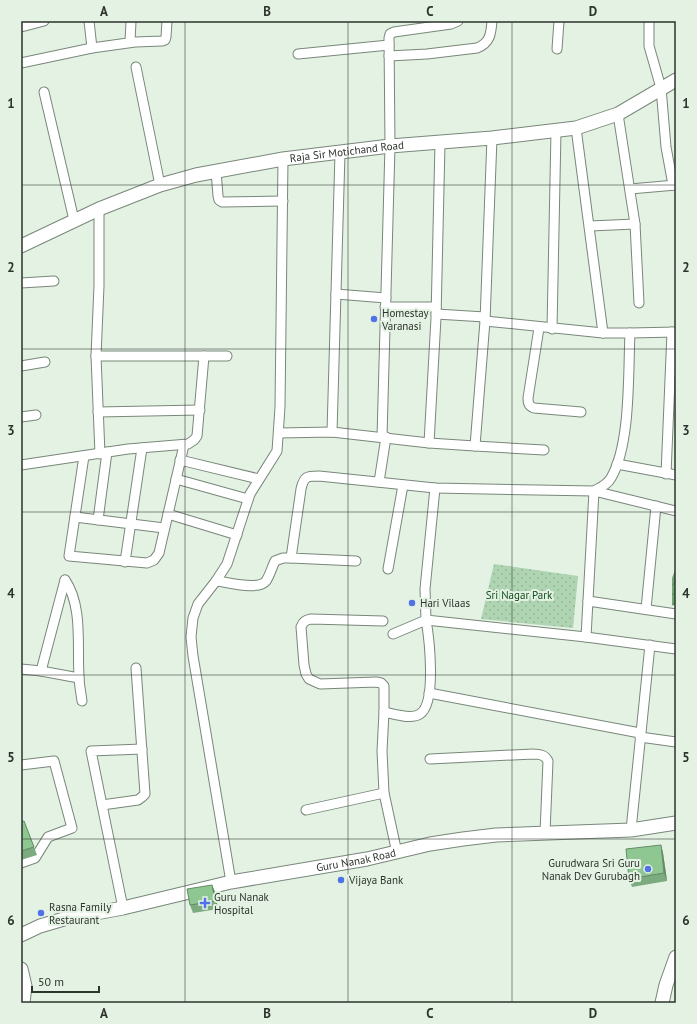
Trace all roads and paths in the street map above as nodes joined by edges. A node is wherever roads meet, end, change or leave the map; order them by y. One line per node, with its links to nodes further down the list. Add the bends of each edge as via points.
1 (44, 21): 9 (street)
2 (89, 21): 12 (street)
3 (131, 21): 10 (street)
4 (167, 21): 10 (street, via 164,40)
5 (458, 21): 11 (street, via 394,32 390,34)
6 (492, 21): 15 (street, via 491,31 484,46)
7 (559, 21): 13 (street)
8 (649, 21): 19 (street, via 649,46)
9 (21, 27)
10 (130, 42): 12 (street)
11 (389, 45): 14 (street); 15 (street)
12 (92, 48): 16 (street)
13 (558, 49)
14 (298, 54)
15 (389, 56): 26 (street)
16 (21, 63)
17 (136, 67): 30 (street)
18 (676, 80): 19 (street, Raja Sir Motichand Road)
19 (661, 88): 21 (street, Raja Sir Motichand Road); 31 (street, via 666,147)
20 (44, 92): 35 (street)
21 (618, 114): 22 (street, Raja Sir Motichand Road); 32 (street)
22 (576, 128): 23 (street, Raja Sir Motichand Road); 37 (street)
23 (556, 131): 24 (street, Raja Sir Motichand Road); 47 (street)
24 (492, 138): 25 (street, Raja Sir Motichand Road); 45 (street)
25 (440, 143): 26 (street, Raja Sir Motichand Road); 44 (street)
26 (390, 146): 27 (street, Raja Sir Motichand Road); 42 (street)
27 (340, 153): 28 (street, Raja Sir Motichand Road); 41 (street)
28 (283, 159): 29 (street, Raja Sir Motichand Road); 33 (street)
29 (216, 171): 30 (street, Raja Sir Motichand Road); 33 (street, via 218,196 222,202)
30 (160, 185): 34 (street, Raja Sir Motichand Road)
31 (675, 185): 32 (street)
32 (630, 189): 36 (street)
33 (283, 201): 62 (street)
34 (99, 209): 35 (street, Raja Sir Motichand Road); 51 (street)
35 (74, 220): 38 (street, Raja Sir Motichand Road)
36 (635, 224): 37 (street); 43 (street)
37 (590, 226): 49 (street)
38 (21, 246)
39 (54, 281): 40 (street)
40 (21, 283)
41 (336, 294): 42 (street); 61 (street)
42 (385, 303): 44 (street); 63 (street)
43 (639, 304)
44 (436, 311): 45 (street); 64 (street)
45 (485, 319): 46 (street); 66 (street)
46 (540, 328): 47 (street); 58 (street, via 528,403 534,408)
47 (552, 329): 49 (street)
48 (674, 332): 50 (street); 74 (street)
49 (603, 333): 50 (street)
50 (630, 333): 72 (street, via 625,427)
51 (96, 356): 52 (street); 57 (street)
52 (204, 356): 53 (street); 56 (street)
53 (227, 356)
54 (45, 362): 55 (street)
55 (21, 366)
56 (200, 410): 57 (street); 65 (street, via 197,436)
57 (98, 412): 69 (street)
58 (581, 412)
59 (36, 415): 60 (street)
60 (21, 417)
61 (332, 432): 62 (street); 63 (street)
62 (279, 433): 77 (street, via 277,451)
63 (384, 437): 64 (street); 78 (street)
64 (429, 442): 66 (street)
65 (184, 445): 67 (street); 71 (street)
66 (475, 446): 68 (street)
67 (142, 448): 69 (street); 88 (street)
68 (544, 450)
69 (104, 453): 70 (street); 87 (street)
70 (84, 456): 73 (street); 86 (street)
71 (180, 460): 76 (street); 77 (street)
72 (618, 464): 74 (street); 81 (street, via 605,485)
73 (21, 465)
74 (666, 474): 75 (street)
75 (676, 475)
76 (176, 479): 82 (street); 85 (street)
77 (258, 479): 82 (street)
78 (379, 482): 79 (street); 91 (street, via 320,476 306,478 301,489)
79 (403, 485): 80 (street); 94 (street)
80 (435, 488): 81 (street); 99 (street, via 425,589)
81 (594, 491): 83 (street); 96 (street)
82 (248, 499): 90 (street)
83 (656, 506): 84 (street); 97 (street)
84 (676, 511)
85 (168, 514): 89 (street); 90 (street)
86 (75, 517): 87 (street); 93 (street, via 69,556)
87 (98, 520): 88 (street)
88 (130, 524): 89 (street); 93 (street)
89 (164, 528): 93 (street, via 159,553 154,560 147,563)
90 (237, 535): 95 (street, via 227,564)
91 (291, 558): 92 (street); 95 (street, via 275,561 267,580 261,585)
92 (356, 561)
93 (125, 562)
94 (388, 569)
95 (216, 581): 125 (street, via 198,604 191,637)
96 (588, 601): 97 (street); 102 (street)
97 (646, 609): 98 (street)
98 (676, 614)
99 (426, 620): 101 (street); 102 (street); 109 (street, via 430,655)
100 (383, 621): 111 (street, via 311,619 302,623 301,627 304,665 309,679 320,684 381,683 384,686)
101 (393, 634)
102 (586, 637): 103 (street)
103 (650, 645): 104 (street); 112 (street)
104 (676, 649)
105 (136, 668): 114 (street)
106 (21, 669): 107 (street)
107 (41, 671): 108 (street); 108 (street, via 65,580 75,604)
108 (78, 678): 110 (street)
109 (429, 694): 111 (street, via 421,714 415,716); 112 (street)
110 (82, 701)
111 (384, 712): 117 (street)
112 (640, 735): 113 (street); 121 (street)
113 (676, 742)
114 (142, 749): 118 (street, via 145,790 142,797 138,800); 118 (street, via 91,751)
115 (430, 759): 122 (street, via 533,754 546,758 548,770)
116 (21, 765): 124 (street, via 54,761 72,828 48,837 35,858)
117 (384, 793): 119 (street); 123 (street)
118 (102, 806): 126 (street)
119 (306, 810)
120 (676, 823): 121 (street, Guru Nanak Road)
121 (631, 830): 122 (street, Guru Nanak Road)
122 (545, 833): 123 (street, Guru Nanak Road, via 463,838)
123 (397, 853): 125 (street, Guru Nanak Road)
124 (21, 863)
125 (231, 882): 126 (street, Guru Nanak Road)
126 (123, 908): 128 (street, Guru Nanak Road)
127 (21, 926): 128 (street, Guru Nanak Road)
128 (40, 926): 129 (street, Guru Nanak Road)
129 (21, 935)
130 (676, 957): 133 (street)
131 (21, 969): 132 (street, via 25,986)
132 (23, 1003)
133 (662, 1003)

